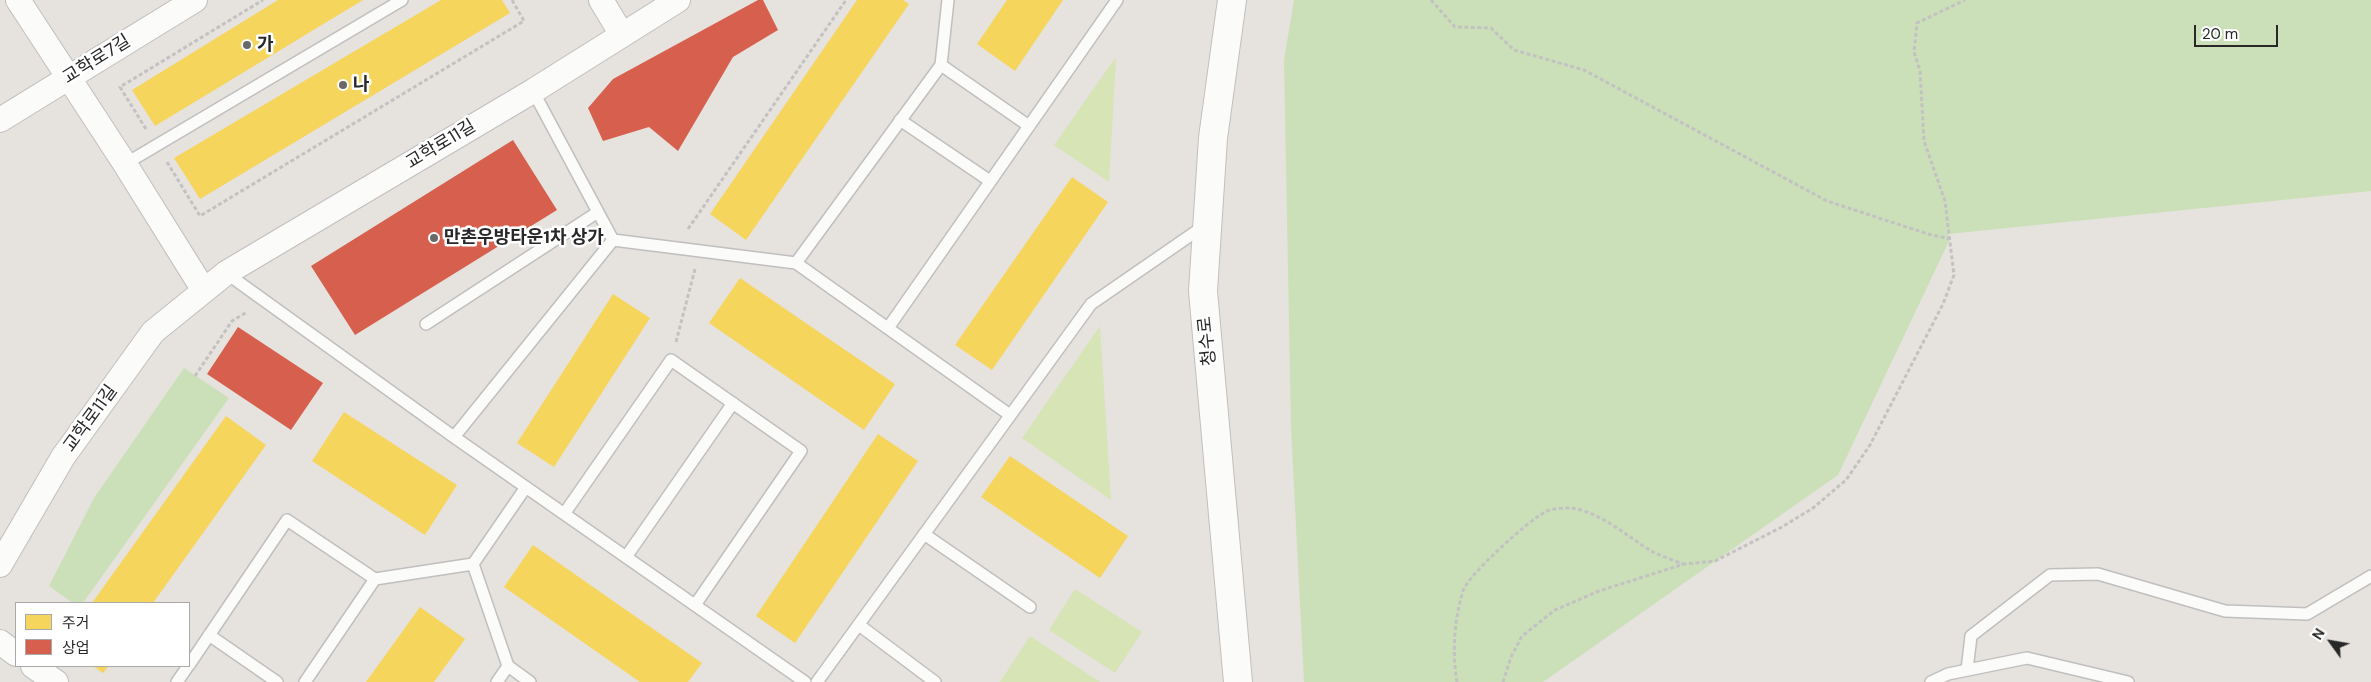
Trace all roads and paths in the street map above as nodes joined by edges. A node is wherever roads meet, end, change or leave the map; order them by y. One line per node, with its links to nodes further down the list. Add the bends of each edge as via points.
1 (18, 0): 16 (street)
2 (263, 0): 21 (path, via 120,87)
3 (402, 0): 21 (lane)
4 (512, 0): 21 (path, via 524,21 200,216)
5 (601, 0): 14 (street)
6 (678, 0): 14 (street, 교학로11길)
7 (846, 0): 28 (path)
8 (948, 0): 15 (lane)
9 (1117, 0): 20 (lane)
10 (1232, 0): 25 (main road, 청수로, via 1213,138)
11 (1431, 0): 26 (path, via 1455,27 1491,28 1514,50 1584,70 1827,201 1928,234)
12 (1965, 0): 26 (path, via 1918,24 1914,52 1920,71 1924,141 1945,201)
13 (190, 1): 16 (street, 교학로7길)
14 (622, 35): 17 (street, 교학로11길)
15 (941, 65): 19 (lane); 20 (lane)
16 (69, 77): 18 (street, 교학로7길); 22 (street)
17 (533, 91): 24 (lane); 31 (street, 교학로11길)
18 (0, 120)
19 (900, 120): 23 (lane); 30 (lane)
20 (1029, 126): 23 (lane)
21 (156, 146): 22 (lane)
22 (125, 164): 32 (street)
23 (990, 181): 35 (lane)
24 (598, 212): 27 (lane); 34 (lane)
25 (1208, 224): 39 (lane, via 1092,304); 68 (main road, 청수로, via 1203,291)
26 (1950, 238): 46 (path, via 1954,275 1943,304 1870,445 1846,480 1782,527 1715,561)
27 (613, 240): 28 (lane); 40 (lane)
28 (675, 248): 29 (lane)
29 (700, 251): 30 (lane); 36 (path)
30 (796, 263): 35 (lane)
31 (226, 273): 32 (street, 교학로11길); 40 (lane)
32 (203, 290): 47 (street, 교학로11길, via 153,332 63,457)
33 (247, 312): 37 (path, via 232,321)
34 (426, 324)
35 (888, 328): 39 (lane)
36 (671, 360): 38 (lane); 42 (lane)
37 (195, 376)
38 (733, 403): 44 (lane); 50 (lane, via 801,452)
39 (1010, 415): 43 (lane)
40 (454, 437): 41 (lane)
41 (526, 487): 42 (lane); 45 (lane)
42 (564, 514): 44 (lane)
43 (924, 534): 51 (lane); 52 (lane)
44 (626, 557): 50 (lane)
45 (473, 564): 49 (lane); 55 (lane)
46 (1684, 564): 69 (path, via 1652,551 1596,516 1568,508 1546,511 1489,560 1464,589 1453,654); 70 (path, via 1599,591 1555,610 1522,636)
47 (0, 565)
48 (2371, 576): 58 (lane, via 2307,614 2225,611 2098,574 2050,575 1971,636)
49 (375, 579): 53 (lane, via 287,520); 62 (lane)
50 (695, 605): 65 (lane)
51 (1030, 607)
52 (859, 625): 66 (lane); 67 (lane)
53 (209, 635): 54 (lane); 61 (lane)
54 (190, 662)
55 (508, 666): 63 (lane); 64 (lane)
56 (34, 667): 59 (street)
57 (187, 667): 60 (lane)
58 (1967, 670): 71 (lane); 72 (lane, via 2027,658)
59 (56, 682)
60 (177, 682)
61 (277, 682)
62 (305, 682)
63 (497, 682)
64 (530, 682)
65 (805, 682)
66 (817, 682)
67 (935, 682)
68 (1238, 682)
69 (1457, 682)
70 (1504, 682)
71 (1931, 682)
72 (2128, 682)

